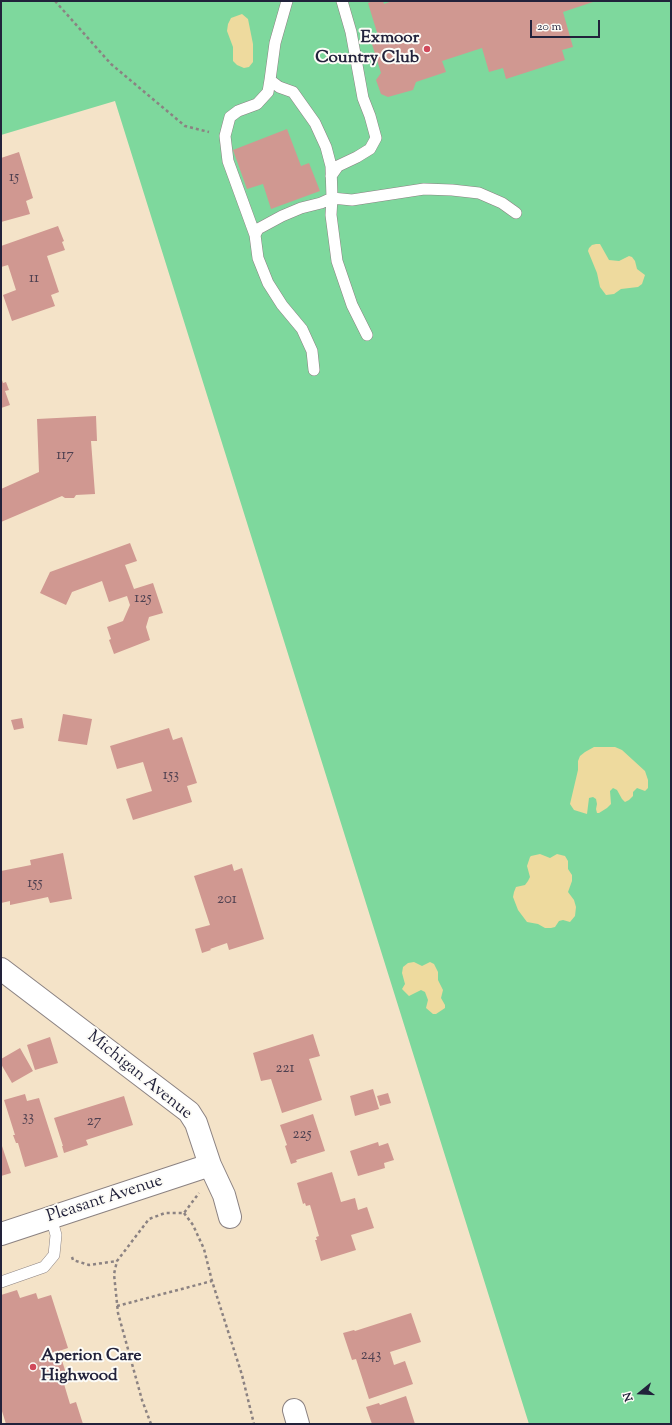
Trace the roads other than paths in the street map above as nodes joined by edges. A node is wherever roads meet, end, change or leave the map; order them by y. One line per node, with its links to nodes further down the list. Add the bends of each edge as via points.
1 (287, 1): 3 (lane, via 276,42)
2 (342, 1): 4 (lane, via 351,32 363,98 376,138 370,149 338,166)
3 (270, 80): 4 (lane, via 279,87 293,92 315,123 326,147); 7 (lane, via 268,92 257,104 238,111 230,118 225,136 228,162)
4 (331, 176): 5 (lane)
5 (332, 198): 6 (lane, via 352,200 424,189 452,190 479,193 502,203); 7 (lane, via 282,216 258,229); 8 (lane, via 331,215 337,261 352,305)
6 (516, 214)
7 (255, 235): 9 (lane, via 258,258 268,283 302,329 312,352)
8 (367, 335)
9 (314, 370)
10 (1, 969): 11 (street, Michigan Avenue, via 189,1112 196,1123)
11 (213, 1172): 12 (street, Michigan Avenue, via 224,1195); 13 (street, Pleasant Avenue)
12 (230, 1217)
13 (51, 1218): 14 (street, Pleasant Avenue); 15 (lane, via 56,1235 54,1255 44,1267)
14 (1, 1234)
15 (1, 1282)

